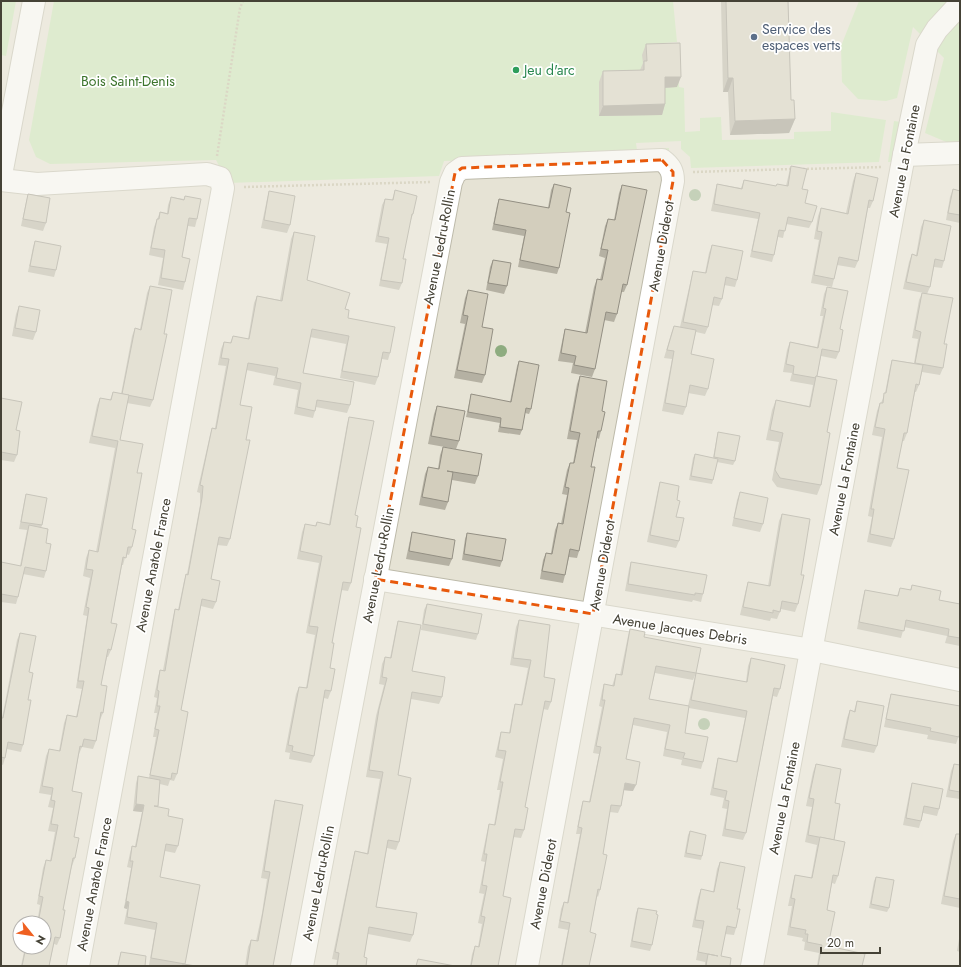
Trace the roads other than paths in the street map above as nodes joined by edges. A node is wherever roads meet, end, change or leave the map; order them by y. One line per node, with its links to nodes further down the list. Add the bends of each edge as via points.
1 (34, 1): 6 (street)
2 (960, 4): 4 (street, Avenue La Fontaine, via 926,45)
3 (960, 153): 4 (street)
4 (903, 161): 10 (street, Avenue La Fontaine)
5 (671, 169): 8 (street, Avenue Ledru-Rollin, via 662,160 650,160 456,175); 9 (street, Avenue Diderot, via 672,189)
6 (1, 175)
7 (1, 180): 12 (street, Avenue Anatole France, via 37,184 207,174 220,178 224,188)
8 (375, 579): 9 (street, Avenue Jacques Debris); 13 (street, Avenue Ledru-Rollin)
9 (593, 614): 10 (street, Avenue Jacques Debris); 14 (street, Avenue Diderot)
10 (812, 650): 11 (street, Avenue Jacques Debris); 15 (street, Avenue La Fontaine)
11 (960, 680)
12 (78, 966)
13 (302, 966)
14 (528, 966)
15 (752, 966)

